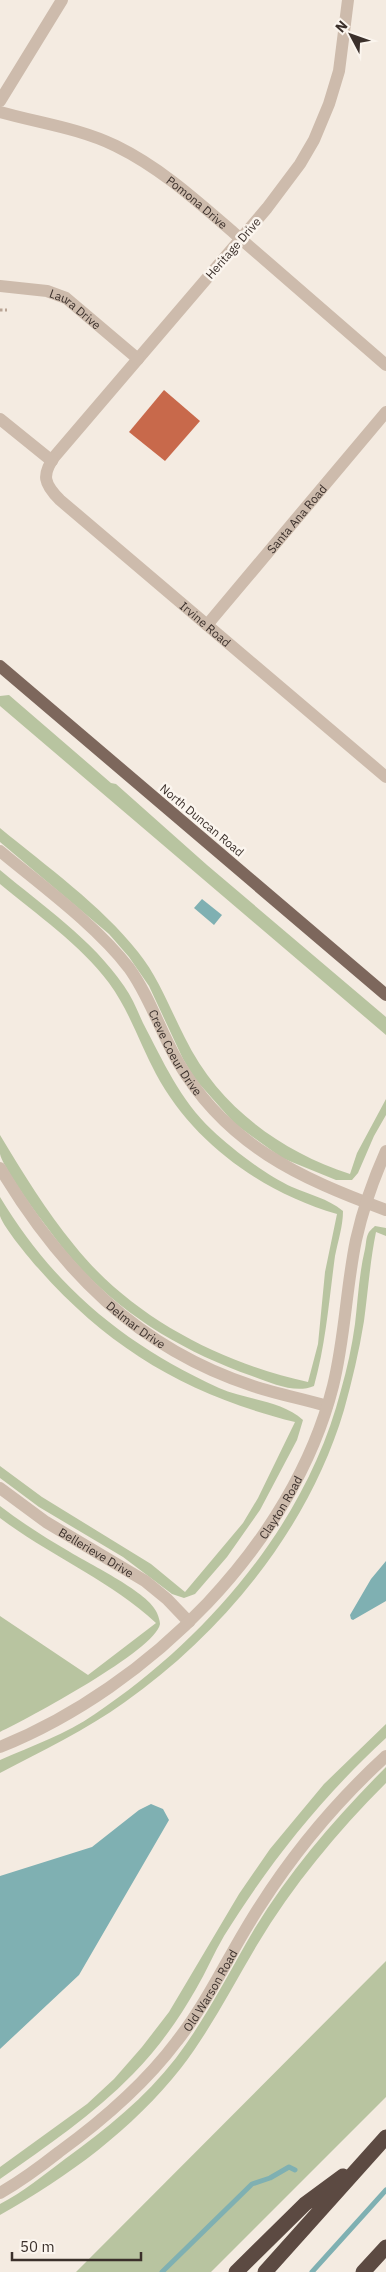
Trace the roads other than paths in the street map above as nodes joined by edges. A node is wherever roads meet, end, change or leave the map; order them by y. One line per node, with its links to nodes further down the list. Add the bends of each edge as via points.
1 (62, 0): 3 (street)
2 (348, 0): 5 (street, Heritage Drive, via 339,71 314,140 267,208)
3 (0, 101)
4 (0, 112): 5 (street, Pomona Drive, via 78,131 122,149 165,175)
5 (240, 238): 7 (street, Heritage Drive); 8 (street, Pomona Drive)
6 (0, 286): 7 (street, Laura Drive, via 47,291 66,298)
7 (138, 359): 11 (street, Heritage Drive)
8 (386, 365)
9 (386, 412): 12 (street, Santa Ana Road)
10 (0, 419): 11 (street)
11 (52, 461): 12 (street, Irvine Road, via 46,480 52,491)
12 (207, 625): 14 (street, Irvine Road)
13 (2, 670): 16 (main road, North Duncan Road)
14 (386, 777)
15 (0, 851): 19 (street, Creve Coeur Drive, via 87,925 123,961 145,994 187,1078 229,1126 281,1165)
16 (386, 995)
17 (386, 1151): 19 (street, Clayton Road)
18 (0, 1168): 21 (street, Delmar Drive, via 47,1240 102,1299 136,1326 213,1370 253,1386)
19 (366, 1203): 20 (street, Creve Coeur Drive); 21 (street, Clayton Road, via 356,1242 342,1343)
20 (386, 1210)
21 (327, 1406): 23 (street, Clayton Road, via 314,1443 271,1523 235,1572)
22 (0, 1488): 23 (street, Bellerieve Drive, via 46,1522 145,1580)
23 (189, 1622): 24 (street, Clayton Road, via 152,1656 104,1691 61,1718)
24 (0, 1747)
25 (386, 1756): 28 (street, Old Warson Road, via 330,1812 291,1861 260,1905 202,2005 150,2074 78,2139)
26 (386, 2138): 27 (highway)
27 (366, 2159): 31 (highway, via 305,2204); 32 (highway)
28 (0, 2193)
29 (386, 2247): 33 (highway)
30 (386, 2258): 34 (highway)
31 (236, 2272)
32 (265, 2272)
33 (364, 2272)
34 (375, 2272)

